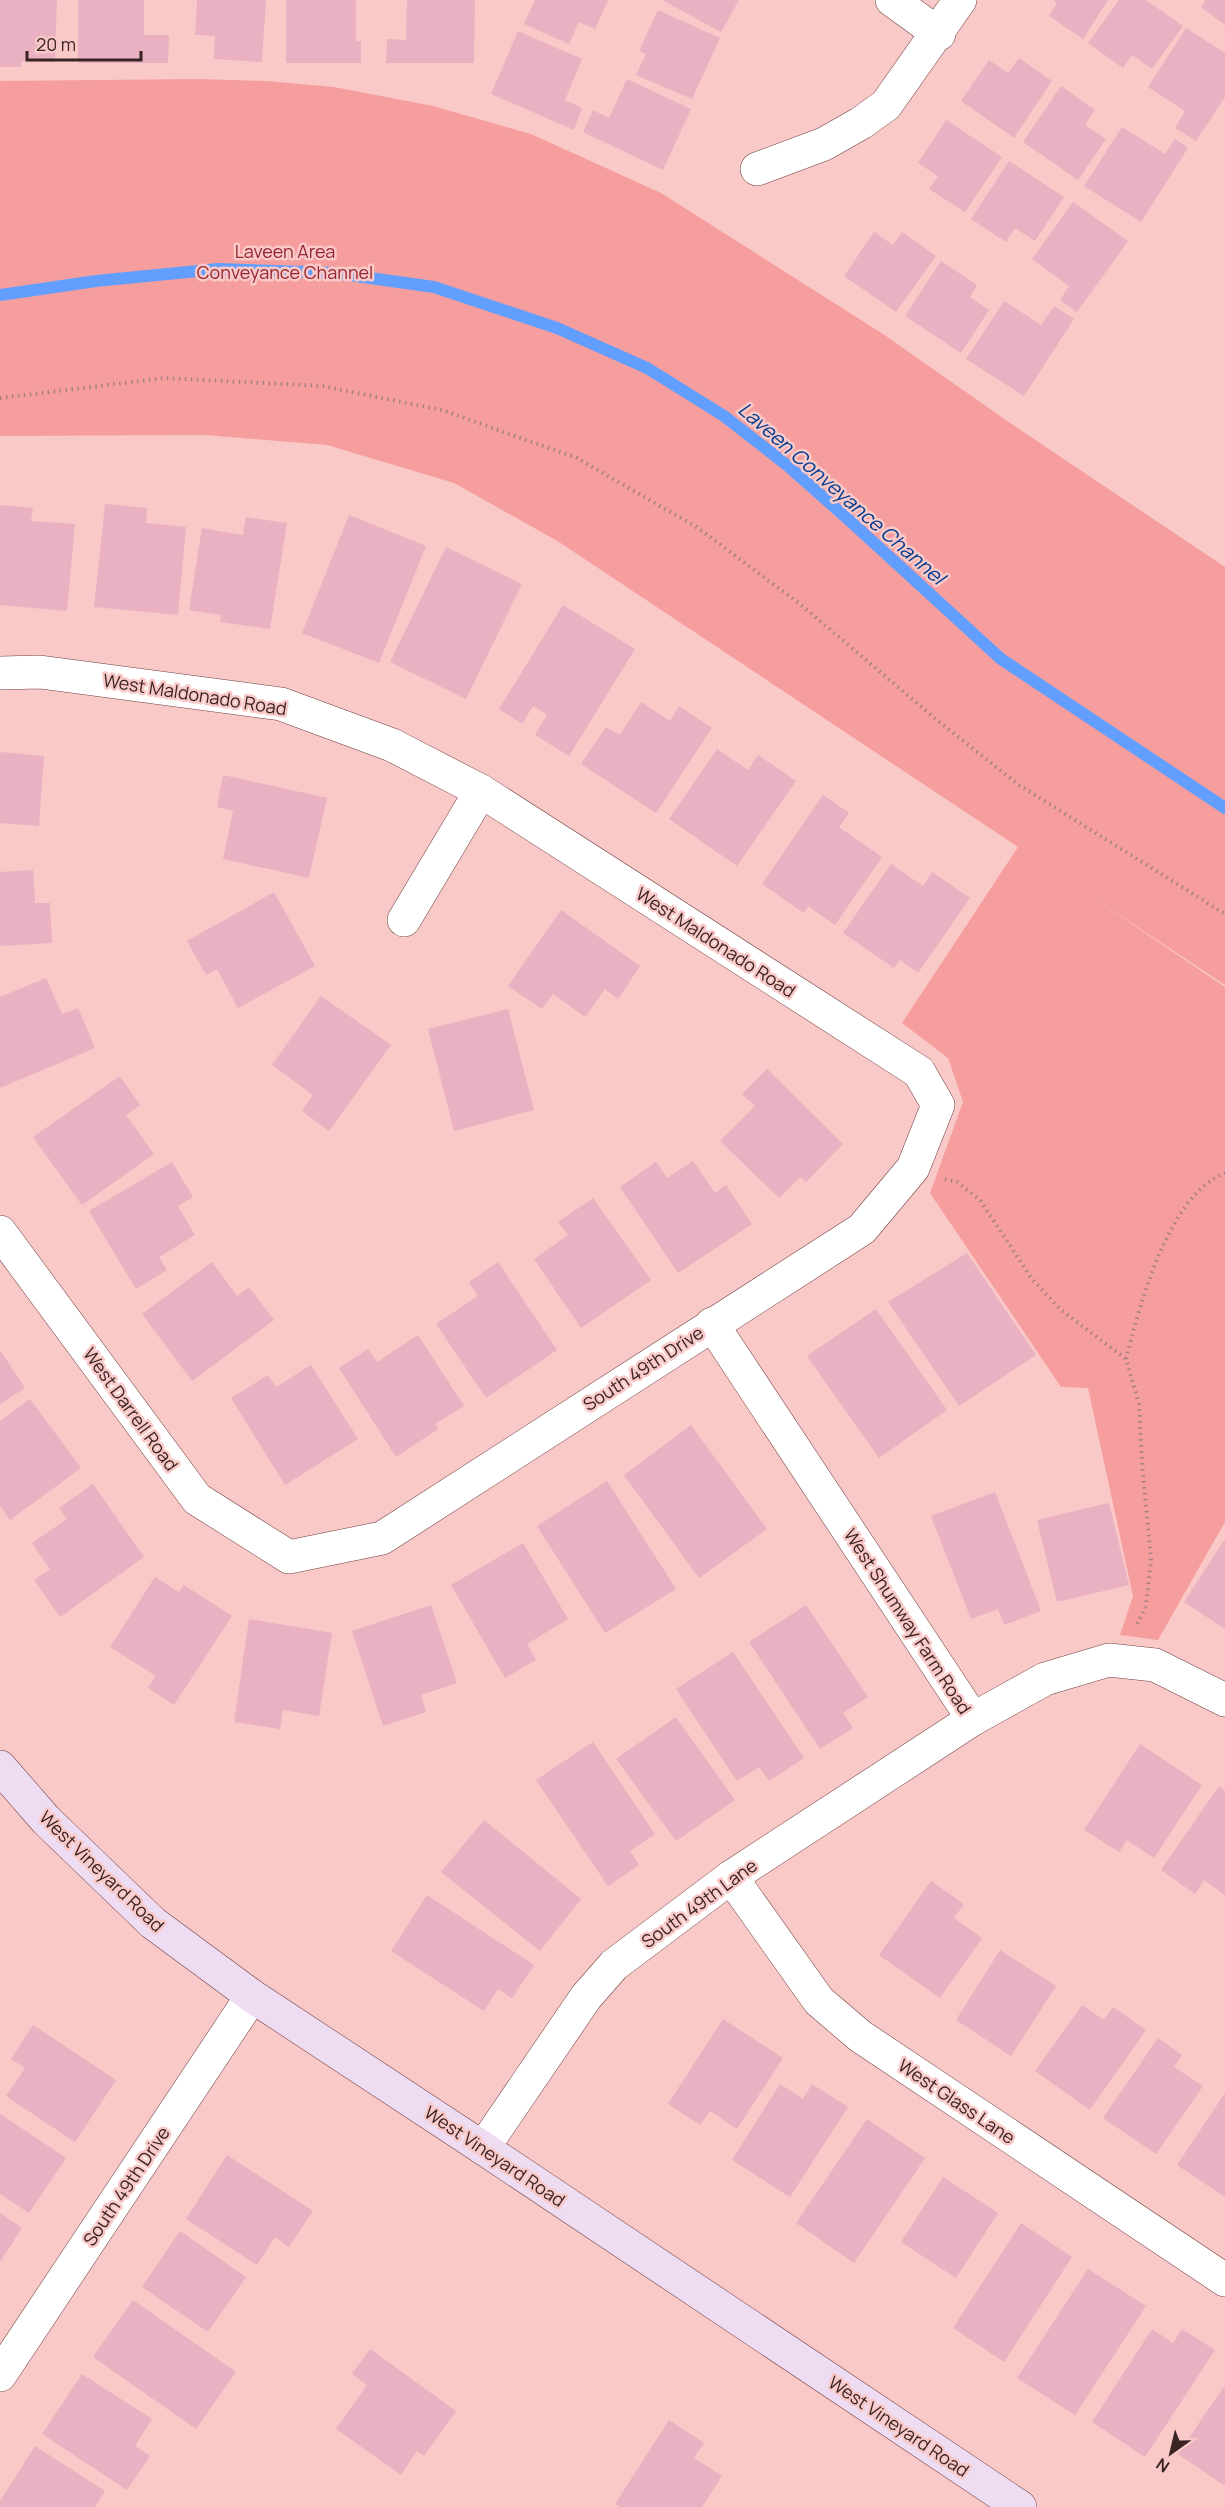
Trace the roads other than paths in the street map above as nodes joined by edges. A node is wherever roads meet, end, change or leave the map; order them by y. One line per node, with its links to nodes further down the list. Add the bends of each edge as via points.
1 (892, 0): 3 (street)
2 (960, 0): 3 (street)
3 (939, 34): 4 (street, via 886,105 824,144)
4 (757, 169)
5 (0, 673): 6 (street, West Maldonado Road, via 40,672 281,704 392,745)
6 (481, 791): 7 (street); 8 (street, West Maldonado Road, via 919,1072)
7 (404, 920)
8 (938, 1106): 10 (street, South 49th Drive, via 914,1168 862,1229)
9 (0, 1232): 11 (street, West Darrell Road, via 197,1499)
10 (712, 1324): 11 (street, South 49th Drive, via 382,1538); 13 (street, West Shumway Farm Road)
11 (289, 1557)
12 (1225, 1700): 13 (street, West Shumway Farm Road, via 1155,1665 1109,1660 1045,1679)
13 (973, 1719): 15 (street, South 49th Lane)
14 (0, 1767): 16 (street, West Vineyard Road, via 46,1820 153,1923)
15 (731, 1877): 17 (street, South 49th Lane, via 614,1965 586,1997); 18 (street, West Glass Lane, via 819,2001 860,2036)
16 (252, 1996): 17 (street, West Vineyard Road); 19 (street, South 49th Drive)
17 (483, 2148): 20 (street, West Vineyard Road)
18 (1225, 2280)
19 (0, 2375)
20 (1020, 2507)

